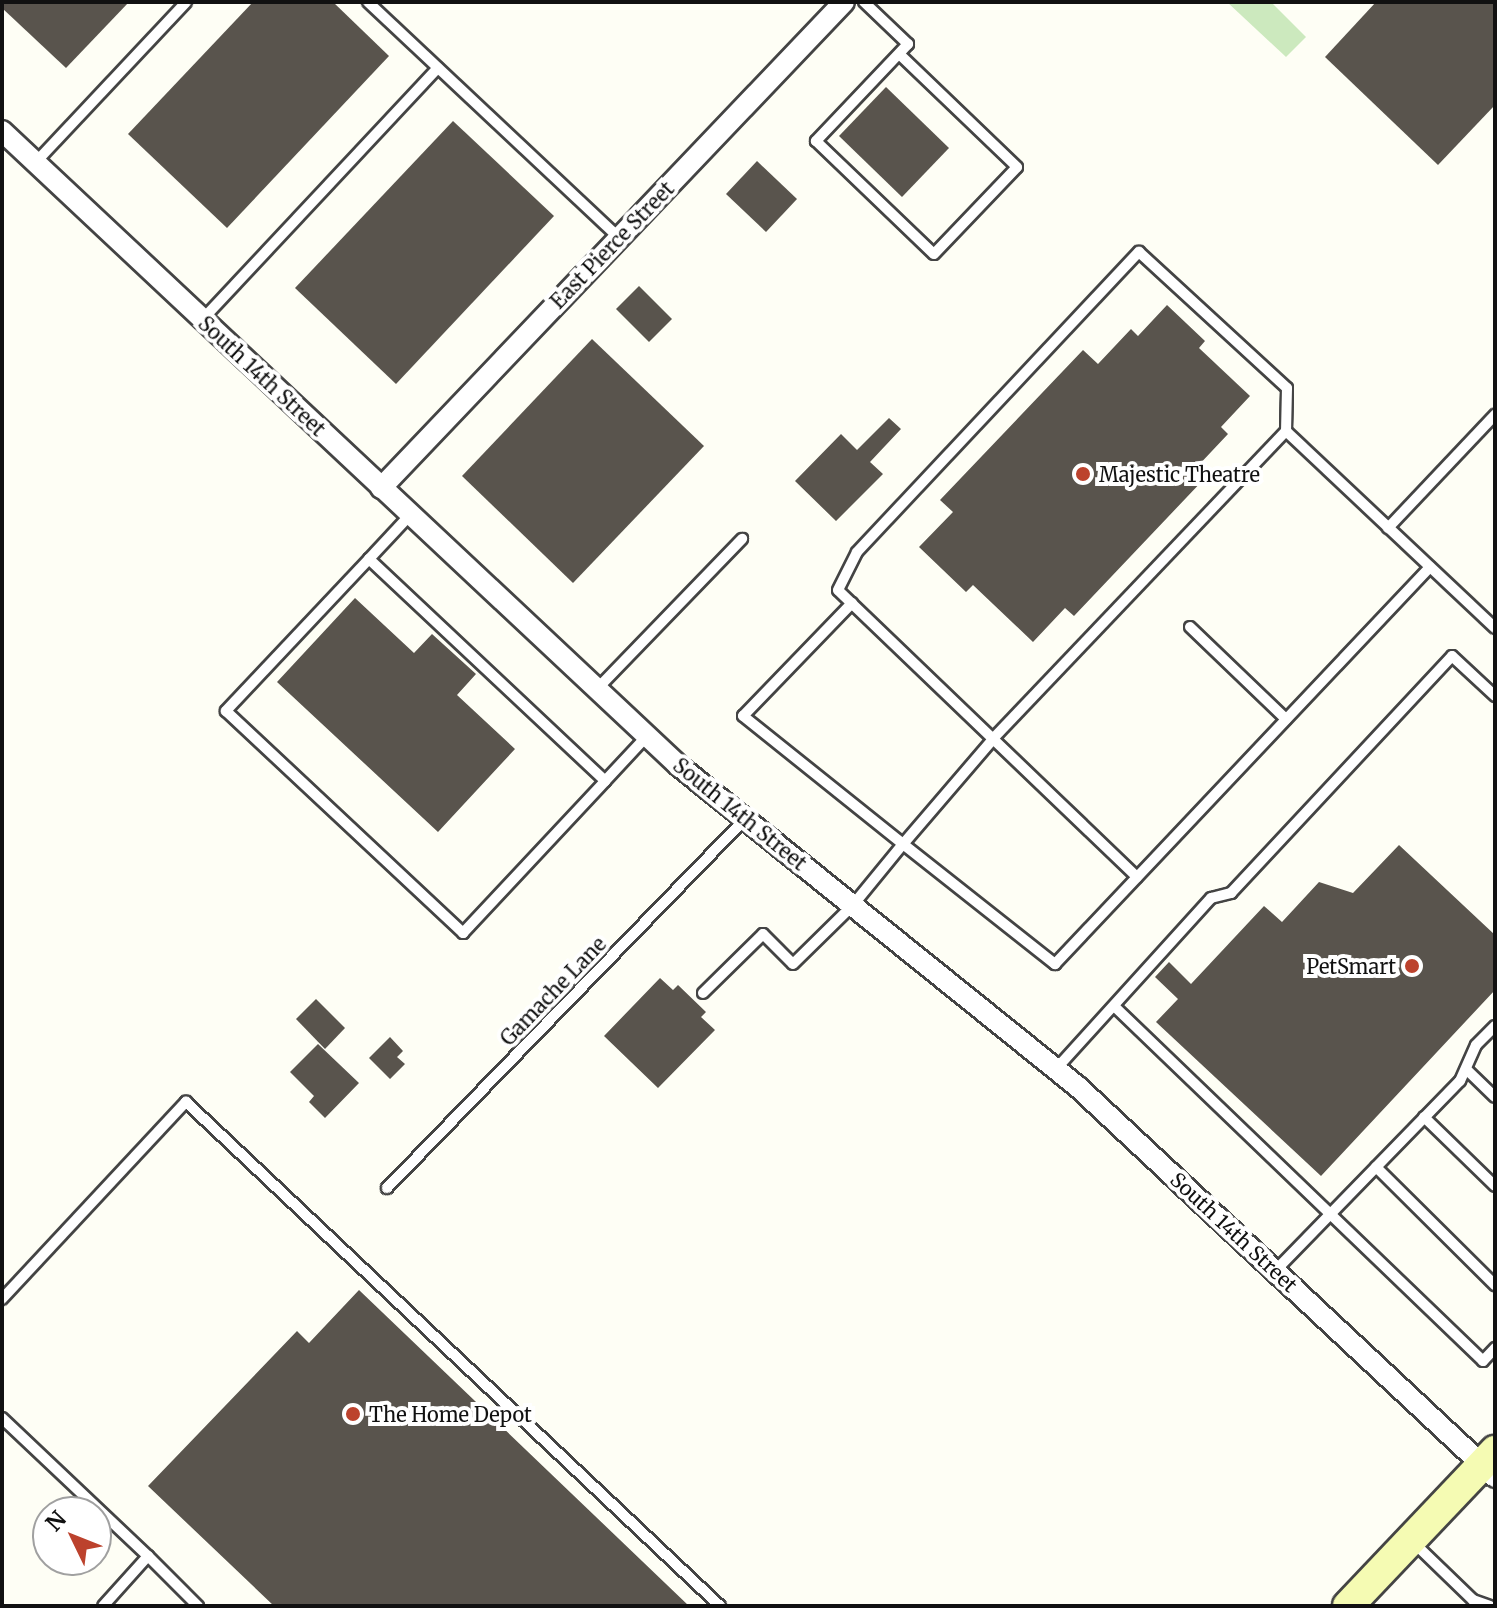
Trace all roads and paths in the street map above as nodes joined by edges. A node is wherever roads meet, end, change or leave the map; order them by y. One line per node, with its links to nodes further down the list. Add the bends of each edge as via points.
1 (186, 2): 8 (lane)
2 (368, 2): 6 (lane)
3 (844, 2): 9 (street, East Pierce Street)
4 (864, 2): 5 (lane, via 908,44)
5 (899, 54): 5 (lane, via 816,141 934,254 1017,167)
6 (438, 68): 9 (lane); 10 (lane)
7 (2, 131): 8 (street, South 14th Street)
8 (36, 162): 10 (street, South 14th Street)
9 (619, 238): 13 (street, East Pierce Street)
10 (202, 320): 13 (street, South 14th Street)
11 (1495, 415): 15 (lane)
12 (1286, 431): 15 (lane); 19 (lane, via 1287,388 1139,252 857,552 838,590); 26 (lane)
13 (381, 488): 14 (street, South 14th Street)
14 (410, 515): 17 (lane); 22 (street, South 14th Street)
15 (1388, 528): 18 (lane)
16 (742, 539): 22 (lane)
17 (369, 559): 27 (lane); 27 (lane, via 226,711 463,933)
18 (1430, 567): 21 (lane); 24 (lane)
19 (852, 603): 26 (lane); 29 (lane, via 743,716)
20 (1190, 627): 24 (lane)
21 (1495, 628)
22 (597, 689): 25 (street, South 14th Street)
23 (1495, 696): 33 (lane, via 1452,656 1231,893 1211,898)
24 (1286, 719): 30 (lane)
25 (647, 736): 27 (lane); 28 (street, South 14th Street)
26 (994, 738): 29 (lane); 30 (lane)
27 (605, 781)
28 (745, 819): 31 (street, South 14th Street); 41 (lane, Gamache Lane)
29 (903, 844): 30 (lane, via 1055,964); 31 (lane)
30 (1137, 877)
31 (853, 905): 32 (lane, via 793,964 763,934); 35 (street, South 14th Street)
32 (703, 993)
33 (1114, 1006): 35 (lane); 42 (lane)
34 (1495, 1026): 36 (lane, via 1476,1045)
35 (1056, 1069): 43 (street, South 14th Street)
36 (1466, 1069): 37 (lane); 38 (lane)
37 (1495, 1097)
38 (1424, 1117): 39 (lane); 40 (lane)
39 (1376, 1167): 42 (lane); 44 (lane)
40 (1495, 1186)
41 (387, 1188)
42 (1330, 1214): 43 (lane); 46 (lane, via 1483,1361)
43 (1275, 1271): 48 (street, South 14th Street)
44 (1495, 1285)
45 (2, 1299): 53 (lane, via 186,1102)
46 (1495, 1348)
47 (2, 1418): 50 (lane)
48 (1491, 1464): 49 (street)
49 (1411, 1540): 54 (street); 55 (lane, via 1473,1600)
50 (148, 1556): 51 (lane); 52 (lane)
51 (103, 1606)
52 (198, 1606)
53 (720, 1606)
54 (1348, 1606)
55 (1490, 1606)

